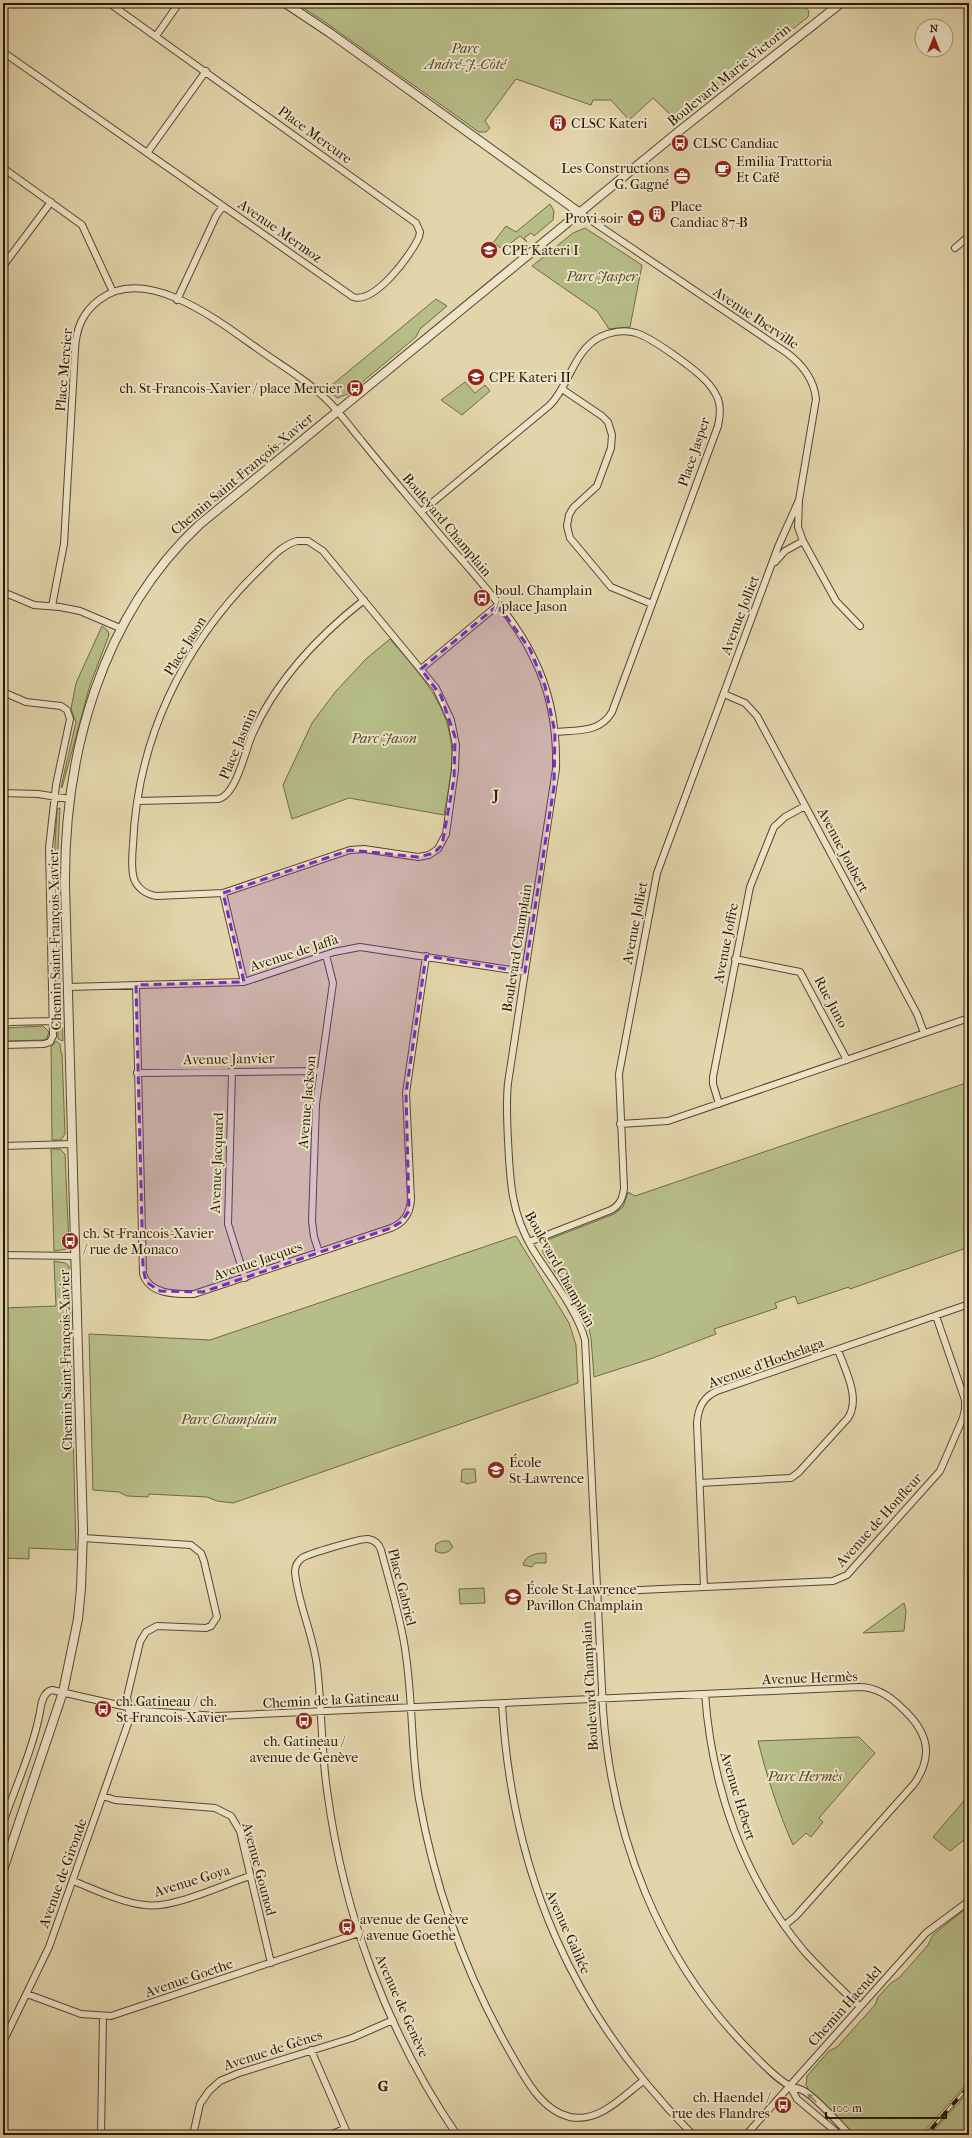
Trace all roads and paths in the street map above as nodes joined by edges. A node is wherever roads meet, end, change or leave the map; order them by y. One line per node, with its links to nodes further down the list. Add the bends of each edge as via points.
1 (109, 3): 5 (street, Place Mercure)
2 (179, 3): 5 (street)
3 (285, 3): 12 (street, via 330,32)
4 (841, 3): 12 (street, Boulevard Marie-Victorin)
5 (156, 36): 7 (street, Place Mercure)
6 (3, 52): 8 (street, Avenue Mermoz)
7 (206, 71): 8 (street); 16 (street, Place Mercure, via 416,223 420,232 419,237)
8 (147, 153): 11 (street, Avenue Mermoz)
9 (3, 168): 10 (street)
10 (51, 202): 15 (street); 17 (street, via 82,226)
11 (222, 206): 16 (street, Avenue Mermoz, via 353,297 367,296); 18 (street)
12 (580, 213): 20 (street, Chemin Saint-François-Xavier); 21 (street, Avenue Iberville, via 787,353 804,369 814,386 816,400)
13 (969, 236): 14 (street)
14 (955, 248)
15 (3, 266)
16 (398, 269)
17 (113, 292): 18 (street, Place Mercier, via 132,288 144,289); 29 (street, Place Mercier, via 86,311 76,333 64,544)
18 (178, 300): 20 (street, Place Mercier, via 218,322 273,360 313,388)
19 (562, 389): 22 (street, Place Jasper, via 550,405); 27 (street, via 602,416 608,422 612,435 611,448 597,486 569,515 567,526 570,538 610,587); 27 (street, Place Jasper, via 582,354 594,341 612,333 630,332 648,339 702,377 718,398 718,426)
20 (337, 411): 22 (street, Boulevard Champlain); 31 (street, Chemin Saint-François-Xavier, via 227,501 184,540 154,574)
21 (798, 500): 23 (street, Avenue Iberville, via 797,523); 24 (street, Avenue Jolliet)
22 (421, 512): 28 (street, Boulevard Champlain)
23 (803, 541): 24 (street, Avenue Jolliet, via 782,554); 30 (street, Avenue Iberville, via 836,601)
24 (772, 566): 34 (street, Avenue Jolliet)
25 (3, 592): 29 (street, via 34,605)
26 (364, 600): 32 (street, Place Jason); 39 (street, Place Jasmin, via 323,635 283,681 257,724 233,787 226,797); 39 (street, Place Jason, via 323,550 314,544 297,541 279,551 235,595 192,652 159,721)
27 (652, 604): 35 (street, Place Jasper, via 612,712 605,722 590,729)
28 (498, 605): 32 (street); 35 (street, Boulevard Champlain, via 522,637 537,664 550,703)
29 (52, 606): 31 (street, via 86,613)
30 (860, 626)
31 (120, 628): 38 (street, Chemin Saint-François-Xavier, via 104,663 92,701)
32 (421, 669): 41 (street, Place Jason, via 445,704 454,728 456,744 455,774 446,834 438,849 418,858 364,849 350,850)
33 (3, 692): 37 (street, via 26,702 60,706 69,714 70,722)
34 (724, 694): 40 (street, Avenue Joubert, via 743,702 754,711); 59 (street, Avenue Jolliet, via 657,873 619,1074)
35 (555, 732): 45 (street, Boulevard Champlain, via 555,778)
36 (3, 793): 37 (street)
37 (54, 797): 38 (street); 50 (street, via 49,858)
38 (70, 799): 48 (street, Chemin Saint-François-Xavier, via 65,868)
39 (138, 801): 41 (street, Place Jason, via 132,861 134,878 139,886 157,896)
40 (805, 806): 44 (street, Avenue Joffre, via 780,820 772,831 748,892); 52 (street, Avenue Joubert, via 917,1014)
41 (223, 893): 46 (street)
42 (326, 955): 43 (street, Avenue de Jaffa, via 360,947); 46 (street, Avenue de Jaffa); 56 (street, Avenue Jackson, via 334,983)
43 (426, 956): 45 (street, Avenue de Jaffa); 63 (street, Avenue Jacques, via 406,1092 410,1208 406,1218 395,1226)
44 (735, 959): 54 (street, Rue Juno, via 800,972); 58 (street, Avenue Joffre, via 713,1076)
45 (525, 972): 62 (street, Boulevard Champlain, via 508,1083 507,1112 512,1196 520,1224)
46 (244, 982): 47 (street, Avenue de Jaffa)
47 (136, 985): 48 (street, Avenue de Jaffa); 57 (street, Avenue Jacques)
48 (68, 987): 60 (street, Chemin Saint-François-Xavier)
49 (969, 1018): 52 (street)
50 (53, 1021): 51 (street); 53 (street, via 53,1036 48,1043)
51 (3, 1024)
52 (924, 1033): 54 (street)
53 (3, 1045)
54 (847, 1060): 58 (street)
55 (232, 1070): 56 (street, Avenue Janvier); 57 (street, Avenue Janvier); 66 (street, Avenue Jacquard, via 228,1224)
56 (320, 1071): 63 (street, Avenue Jackson, via 315,1111 312,1221)
57 (137, 1072): 66 (street, Avenue Jacques, via 144,1278 160,1291 194,1294)
58 (719, 1104): 59 (street, via 665,1122)
59 (620, 1124): 62 (street, Avenue Jolliet, via 623,1193 617,1207)
60 (72, 1144): 61 (street); 65 (street, Chemin Saint-François-Xavier)
61 (3, 1146)
62 (529, 1242): 73 (street, Boulevard Champlain, via 576,1318 585,1340)
63 (319, 1252): 66 (street, Avenue Jacques)
64 (3, 1255): 65 (street)
65 (76, 1256): 71 (street, Chemin Saint-François-Xavier)
66 (245, 1278)
67 (969, 1304): 68 (street, Avenue d'Hochelaga)
68 (936, 1316): 69 (street, Avenue d'Hochelaga); 72 (street, Avenue de Honfleur, via 965,1404 962,1418 940,1471 843,1578 833,1581)
69 (838, 1350): 70 (street, Avenue d'Hochelaga, via 717,1390 706,1397 697,1418); 70 (street, via 853,1397 853,1408 848,1418 800,1472 786,1479)
70 (700, 1483): 72 (street, Avenue d'Hochelaga)
71 (83, 1538): 74 (street, Chemin Saint-François-Xavier, via 78,1619); 78 (street, Avenue de Gironde, via 187,1544 198,1549 204,1560 216,1620 206,1628 162,1625 146,1632 140,1642 129,1691)
72 (704, 1587): 73 (street, Avenue de Honfleur)
73 (597, 1592): 76 (street, Boulevard Champlain)
74 (63, 1692): 78 (street, Chemin de la Gatineau); 82 (street, via 50,1690 44,1697 38,1722); 83 (street, Chemin Saint-François-Xavier)
75 (705, 1694): 76 (street, Avenue Hermès); 87 (street, Avenue Hébert, via 713,1759 730,1821 758,1884); 87 (street, Avenue Hermès, via 870,1688 884,1693 899,1705 916,1722 924,1737 925,1763 914,1784)
76 (602, 1699): 77 (street, Chemin de la Gatineau); 97 (street, Boulevard Champlain, via 606,1753 616,1804 628,1850 650,1904 679,1958 716,2011 748,2049)
77 (502, 1704): 79 (street, Chemin de la Gatineau); 96 (street, Avenue Galilée, via 506,1760 515,1816 528,1866 543,1908 563,1956 585,1997)
78 (129, 1708): 80 (street, Chemin de la Gatineau, via 169,1714 211,1716); 81 (street, Avenue de Gironde, via 130,1718)
79 (410, 1708): 80 (street, Chemin de la Gatineau); 80 (street, Place Gabriel, via 406,1653 381,1550 376,1542 364,1539 305,1556 295,1568 316,1662); 96 (street, via 419,1798 445,1909 481,1999 518,2067 546,2105 570,2116 583,2117 602,2112)
80 (320, 1713): 88 (street, Avenue de Genève, via 324,1774 334,1839)
81 (103, 1796): 84 (street, Avenue Gounod, via 115,1800 210,1807 225,1812 238,1825); 85 (street, Avenue de Gironde)
82 (3, 1823)
83 (3, 1870)
84 (250, 1876): 85 (street, Avenue Goya, via 171,1903 152,1906 139,1904); 89 (street, Avenue Gounod)
85 (73, 1881): 90 (street, Avenue de Gironde, via 48,1951)
86 (969, 1901): 91 (street, Chemin Haendel, via 926,1933)
87 (785, 1926): 91 (street, Avenue Hébert, via 812,1960)
88 (359, 1934): 89 (street, Avenue Goethe); 93 (street, Avenue de Genève)
89 (271, 1963): 92 (street, Avenue Goethe, via 126,2013)
90 (27, 1994): 92 (street, Avenue Goethe, via 81,2014); 94 (street, Avenue de Gironde)
91 (860, 2007): 97 (street, Chemin Haendel)
92 (103, 2017): 102 (street)
93 (393, 2020): 95 (street, Avenue de Gênes, via 352,2038); 106 (street, Avenue de Genève, via 429,2090)
94 (3, 2042)
95 (311, 2050): 99 (street); 103 (street, Avenue de Gênes, via 239,2072 220,2081 200,2104)
96 (643, 2081): 107 (street, Avenue Galilée)
97 (790, 2086): 100 (street, Chemin Haendel); 108 (street, via 797,2098); 109 (street, one-way to 97, via 807,2093)
98 (3, 2106): 101 (street)
99 (344, 2128): 104 (street); 105 (street)
100 (749, 2134)
101 (3, 2135)
102 (101, 2135)
103 (194, 2135)
104 (330, 2135)
105 (348, 2135)
106 (457, 2135)
107 (693, 2135)
108 (840, 2135)
109 (850, 2135)

